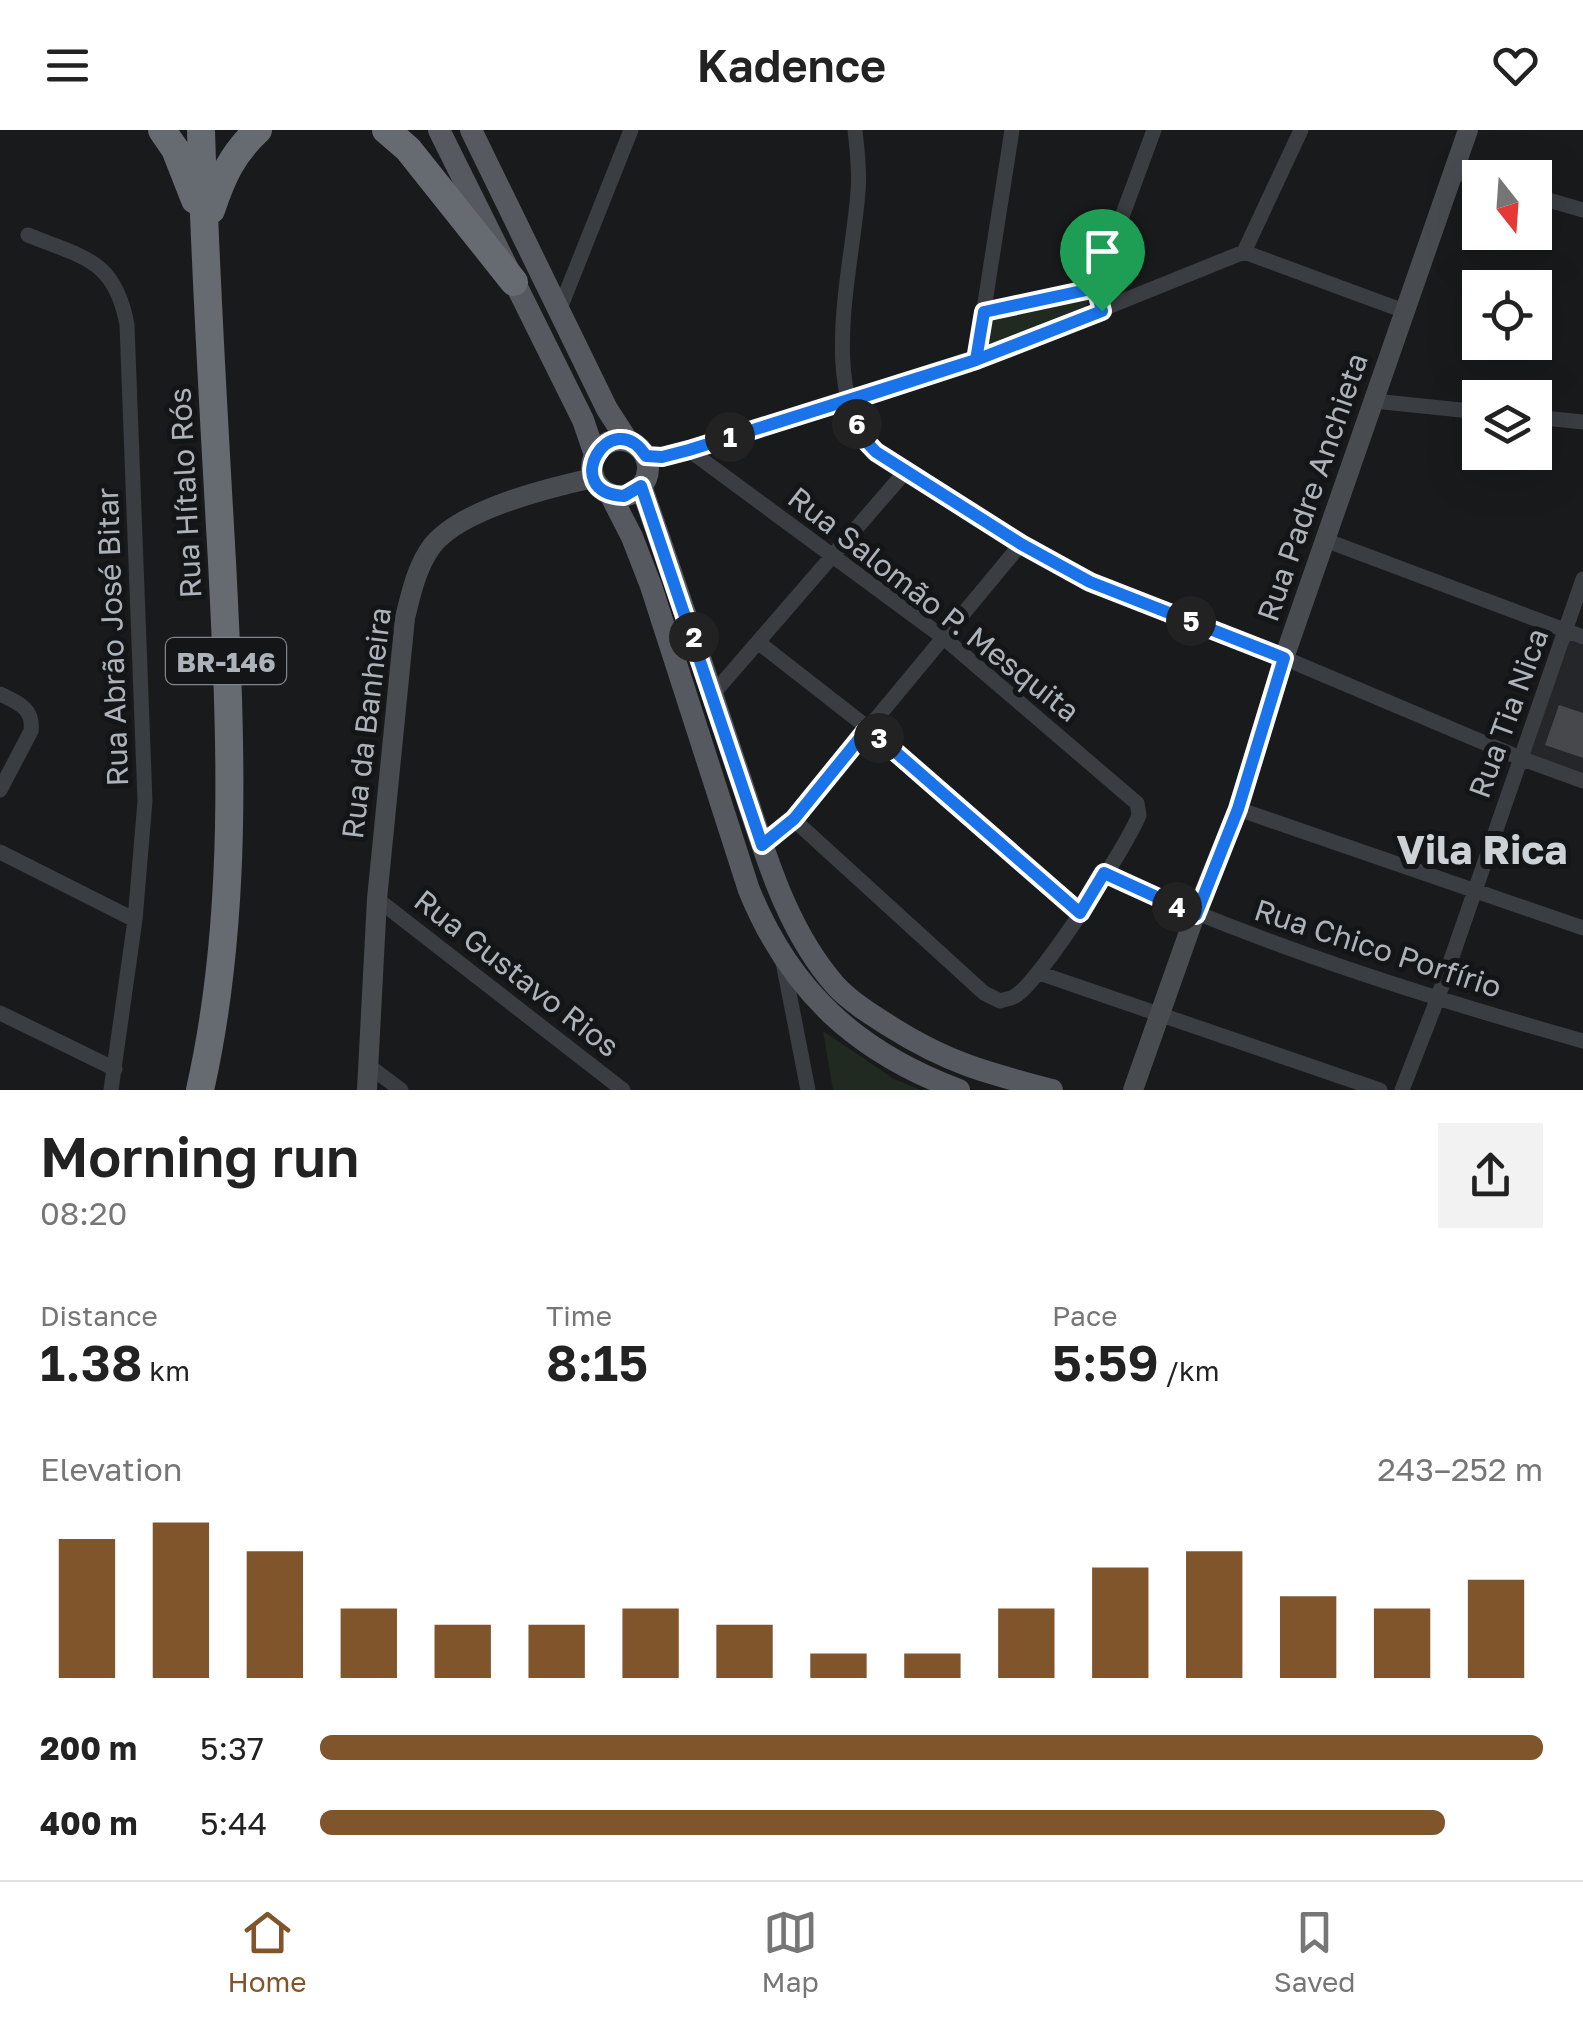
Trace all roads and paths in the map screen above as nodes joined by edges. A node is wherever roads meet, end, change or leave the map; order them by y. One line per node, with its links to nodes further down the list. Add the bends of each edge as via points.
1 (162, 130): 17 (highway, via 187,174)
2 (201, 130): 17 (highway, Rua Hítalo Rós / BR-146)
3 (258, 130): 17 (highway, via 224,172)
4 (386, 130): 20 (highway)
5 (439, 130): 20 (main road)
6 (471, 130): 22 (main road)
7 (631, 130): 22 (street)
8 (854, 130): 27 (street, via 859,187 843,311)
9 (1012, 130): 25 (street)
10 (1154, 130): 21 (street)
11 (1301, 130): 19 (street)
12 (1468, 130): 13 (main road, Rua Padre Anchieta)
13 (1452, 172): 14 (street); 24 (main road, Rua Padre Anchieta)
14 (1462, 175)
15 (1552, 201): 16 (street)
16 (1583, 210)
17 (204, 230): 73 (highway, Rua Hítalo Rós / BR-146, via 226,634 229,864)
18 (28, 235): 62 (street, Rua Abrão José Bitar, via 112,277 124,304 146,801)
19 (1244, 252): 23 (street); 24 (street)
20 (514, 282): 36 (main road, via 583,420)
21 (1096, 288): 23 (street); 25 (street)
22 (559, 311): 32 (main road)
23 (1102, 311): 26 (street)
24 (1404, 311): 28 (main road, Rua Padre Anchieta)
25 (984, 312): 26 (street)
26 (976, 360): 27 (street)
27 (850, 401): 33 (street); 35 (street, via 861,436)
28 (1374, 401): 29 (street); 38 (main road, Rua Padre Anchieta)
29 (1462, 410)
30 (1552, 419): 31 (street)
31 (1583, 422)
32 (627, 440): 34 (main road); 36 (main road, via 605,444)
33 (689, 450): 34 (street); 40 (street, Rua Salomão P. Mesquita)
34 (646, 456): 37 (main road)
35 (905, 472): 39 (street); 40 (street)
36 (599, 476): 37 (main road, via 624,496); 59 (main road, Rua da Banheira, via 469,516 430,548 405,618); 64 (main road, via 651,586 749,890)
37 (641, 486): 48 (main road)
38 (1325, 540): 42 (street); 46 (main road, Rua Padre Anchieta)
39 (1021, 544): 44 (street); 46 (street, via 1090,582)
40 (833, 557): 44 (street, Rua Salomão P. Mesquita); 45 (street)
41 (1583, 580): 42 (street, Rua Tia Nica)
42 (1566, 632): 43 (street); 50 (street, Rua Tia Nica)
43 (1583, 637)
44 (944, 638): 49 (street); 57 (street, Rua Salomão P. Mesquita, via 1139,808)
45 (759, 644): 48 (street); 49 (street)
46 (1284, 658): 50 (street); 53 (main road, Rua Padre Anchieta)
47 (0, 694): 52 (street, via 22,705 32,722)
48 (712, 695): 55 (main road)
49 (868, 728): 54 (street); 60 (street)
50 (1520, 758): 51 (street); 58 (street, Rua Tia Nica)
51 (1583, 780)
52 (0, 790)
53 (1238, 809): 58 (street); 61 (main road, Rua Padre Anchieta)
54 (794, 819): 55 (street); 65 (street, via 984,993 1000,1001 1017,996)
55 (762, 845): 79 (main road, via 792,919 838,988 933,1053)
56 (0, 852): 62 (street)
57 (1104, 873): 60 (street); 61 (street, Rua Chico Porfírio)
58 (1474, 890): 63 (street); 66 (street, Rua Tia Nica)
59 (376, 899): 70 (main road, Rua da Banheira); 76 (street, Rua Gustavo Rios)
60 (1080, 913): 65 (street)
61 (1196, 915): 66 (street, Rua Chico Porfírio); 68 (main road, Rua Padre Anchieta)
62 (135, 920): 71 (street, Rua Abrão José Bitar)
63 (1583, 928)
64 (784, 962): 77 (street); 78 (main road, via 858,1038)
65 (1039, 973): 68 (street)
66 (1436, 1000): 69 (street, Rua Chico Porfírio); 82 (street, Rua Tia Nica)
67 (0, 1013): 71 (street)
68 (1159, 1015): 80 (main road, Rua Padre Anchieta); 81 (street)
69 (1583, 1041)
70 (369, 1066): 74 (main road, Rua da Banheira); 75 (street)
71 (115, 1069): 72 (street, Rua Abrão José Bitar)
72 (111, 1090)
73 (200, 1090)
74 (367, 1090)
75 (401, 1090)
76 (623, 1090)
77 (808, 1090)
78 (959, 1090)
79 (1052, 1090)
80 (1133, 1090)
81 (1380, 1090)
82 (1402, 1090)

